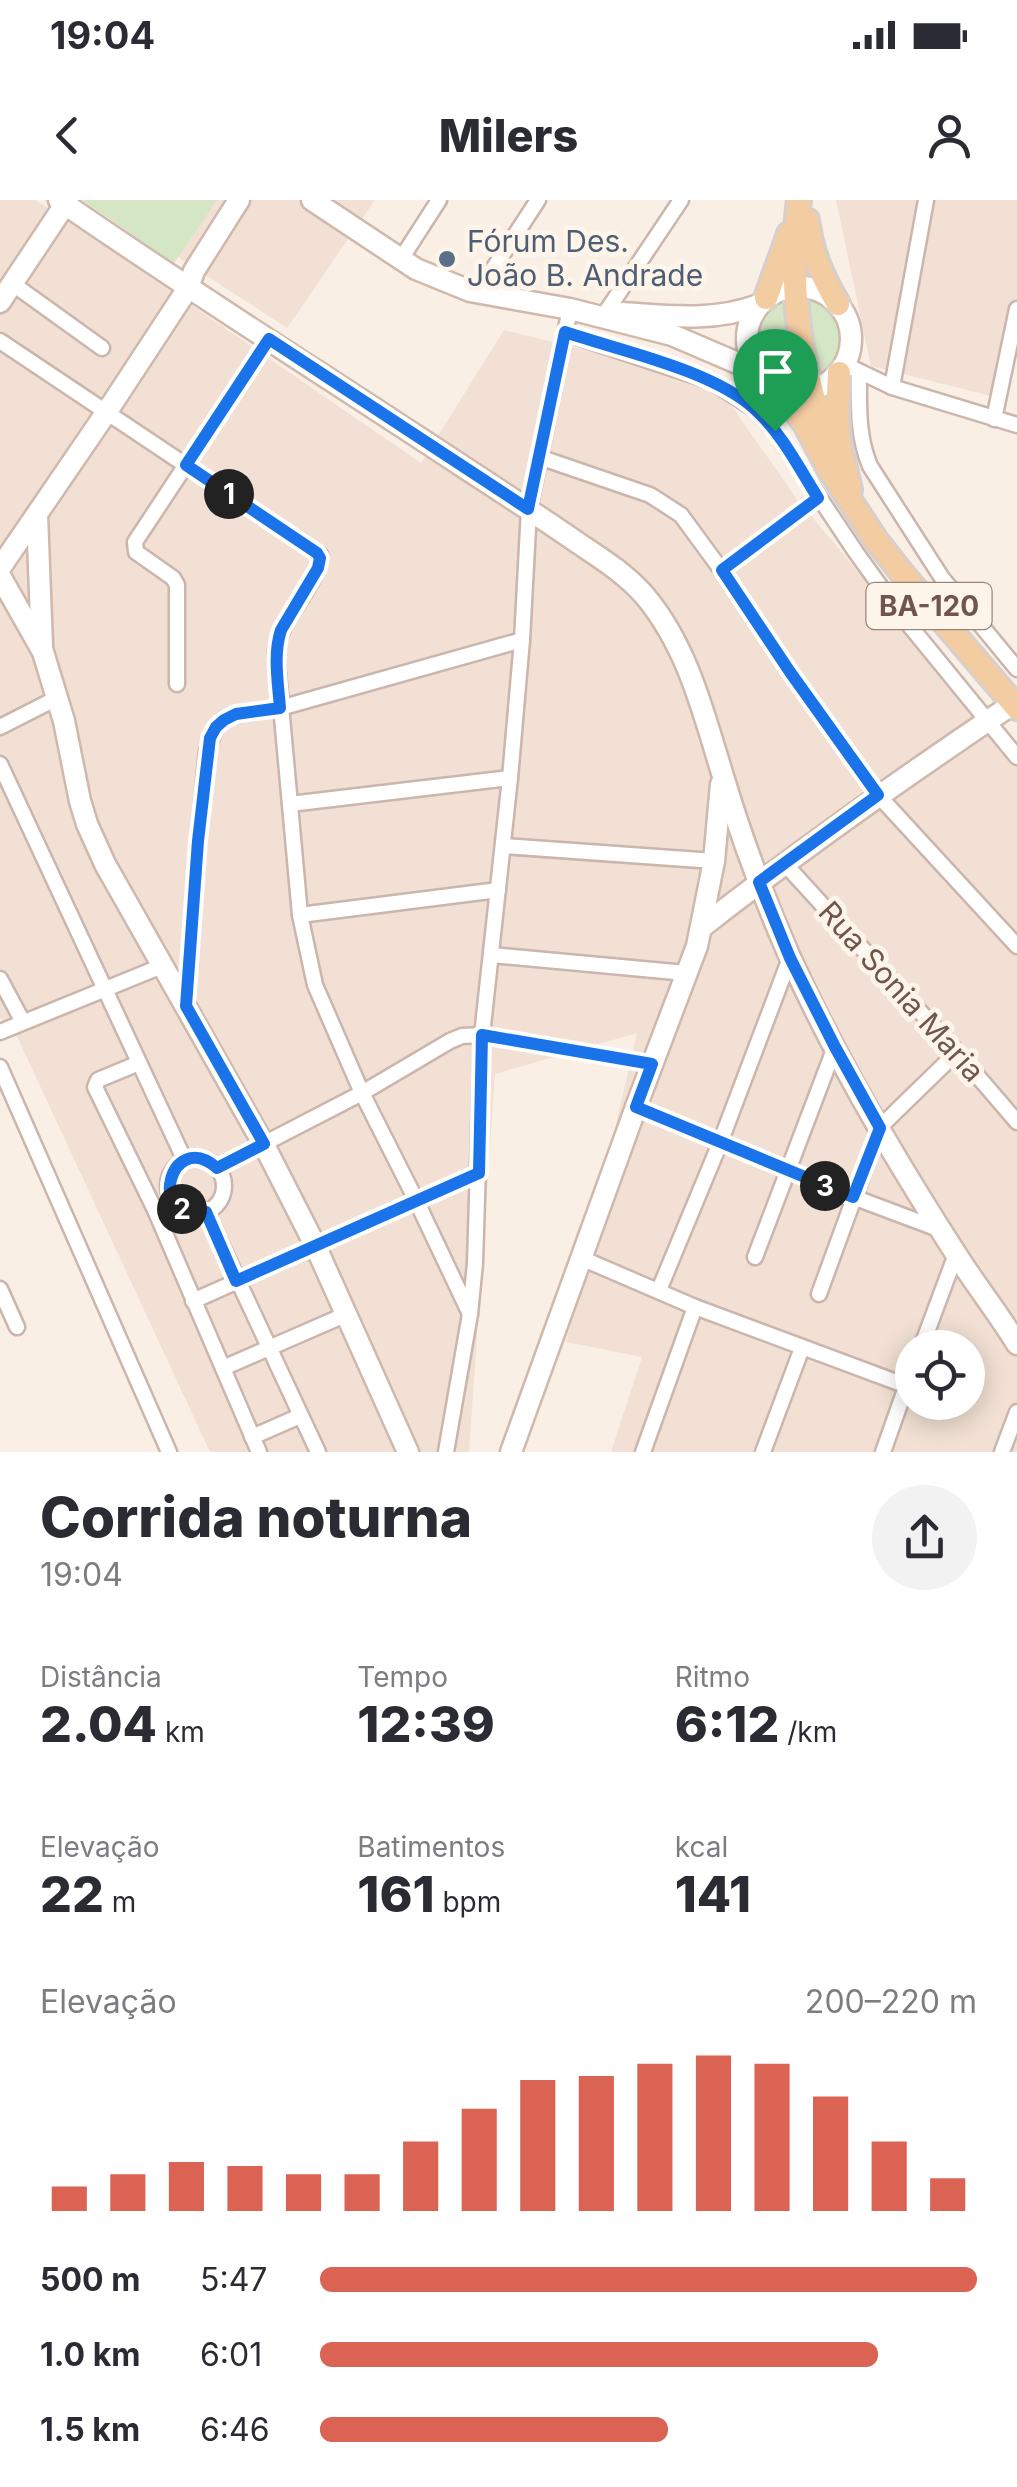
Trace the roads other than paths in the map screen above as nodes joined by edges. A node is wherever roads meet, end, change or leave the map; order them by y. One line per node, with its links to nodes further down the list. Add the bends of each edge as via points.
1 (238, 200): 11 (main road)
2 (312, 200): 10 (main road)
3 (439, 200): 10 (street)
4 (515, 200): 9 (street)
5 (681, 200): 19 (street)
6 (926, 200): 26 (street)
7 (64, 201): 11 (main road); 14 (main road)
8 (800, 204): 12 (main road, BA-120); 15 (main road); 16 (main road, via 820,273)
9 (534, 205): 13 (street)
10 (400, 259): 13 (main road)
11 (187, 280): 21 (main road); 28 (main road)
12 (794, 287): 15 (main road); 16 (main road, via 811,288); 27 (main road, BA-120)
13 (478, 292): 17 (main road)
14 (6, 293): 23 (street)
15 (762, 302): 19 (main road, via 735,314 696,318); 25 (main road, via 751,316 746,342)
16 (838, 304): 24 (main road, via 852,340)
17 (570, 309): 19 (main road); 20 (street); 25 (main road, via 672,335)
18 (1017, 309): 29 (street)
19 (606, 312)
20 (565, 332): 31 (street); 33 (street, via 734,394 775,431)
21 (269, 339): 32 (street); 35 (main road)
22 (0, 341): 28 (street)
23 (102, 348)
24 (848, 370): 26 (street); 27 (main road); 34 (main road, via 837,414); 43 (street, via 870,466 942,578)
25 (762, 377): 27 (main road, via 784,390); 34 (main road, via 805,424)
26 (892, 387): 29 (street)
27 (810, 391): 34 (main road, BA-120)
28 (101, 410): 32 (street); 36 (main road); 37 (main road)
29 (994, 419): 30 (street)
30 (1017, 425)
31 (539, 457): 35 (street); 39 (street, via 667,504)
32 (186, 465): 44 (street, via 136,542 136,552 177,585); 47 (street, via 320,556 278,639)
33 (818, 498): 39 (street); 48 (street)
34 (854, 503): 46 (main road, BA-120 / BA-120, via 900,572)
35 (528, 509): 41 (street); 52 (main road, via 625,575 656,610 686,662)
36 (38, 516): 38 (main road); 42 (main road)
37 (0, 545)
38 (0, 568)
39 (722, 570): 54 (street)
40 (0, 576): 42 (main road)
41 (522, 640): 47 (street); 53 (street)
42 (42, 652): 45 (main road)
43 (1017, 670)
44 (177, 684)
45 (57, 698): 49 (street); 66 (main road, via 87,824)
46 (1015, 706): 48 (main road)
47 (280, 708): 55 (street); 70 (street, via 224,720 207,751)
48 (988, 721): 50 (street); 54 (main road)
49 (0, 728)
50 (1017, 757)
51 (0, 764): 69 (street)
52 (722, 774): 57 (main road); 59 (main road)
53 (510, 778): 55 (street); 56 (street)
54 (878, 795): 58 (main road); 63 (street)
55 (290, 804): 61 (street)
56 (503, 846): 57 (street); 60 (street)
57 (714, 861): 62 (main road)
58 (784, 864): 59 (main road); 75 (street, Rua Sonia Maria)
59 (759, 882): 62 (main road); 65 (main road)
60 (498, 890): 61 (street); 64 (street)
61 (300, 914): 79 (street, via 315,985)
62 (702, 927): 67 (main road)
63 (1017, 946)
64 (491, 955): 67 (street); 73 (street)
65 (790, 958): 74 (main road); 84 (street)
66 (162, 966): 69 (street); 70 (main road)
67 (686, 973): 77 (main road)
68 (0, 979): 71 (street)
69 (105, 989): 71 (street); 76 (street)
70 (186, 1006): 83 (main road)
71 (23, 1022): 72 (street)
72 (0, 1032)
73 (482, 1035): 77 (street); 79 (street, via 450,1041); 88 (street)
74 (835, 1047): 82 (main road); 87 (street)
75 (957, 1052): 81 (street, Rua Sonia Maria); 82 (street)
76 (139, 1063): 85 (street); 92 (street, via 95,1087)
77 (652, 1064): 80 (main road)
78 (0, 1067): 118 (street)
79 (362, 1093): 83 (street); 90 (street)
80 (636, 1107): 84 (street); 98 (main road)
81 (1017, 1122)
82 (880, 1128): 89 (street); 94 (main road)
83 (264, 1144): 86 (street); 95 (main road)
84 (720, 1144): 87 (street); 101 (street)
85 (185, 1161): 86 (street, via 202,1159); 91 (street, via 168,1183)
86 (217, 1168): 93 (street, via 224,1193)
87 (788, 1170): 89 (street); 97 (street)
88 (479, 1173): 90 (street); 106 (street)
89 (853, 1197): 94 (street); 102 (street)
90 (416, 1200): 95 (street); 106 (street)
91 (173, 1201): 92 (street); 93 (street, via 188,1212)
92 (155, 1210): 103 (street)
93 (206, 1212): 99 (street)
94 (942, 1230): 96 (main road)
95 (316, 1246): 99 (street); 105 (main road)
96 (956, 1254): 108 (street); 109 (main road)
97 (754, 1257)
98 (581, 1258): 101 (street); 123 (main road)
99 (236, 1281): 103 (street); 110 (street)
100 (0, 1289): 107 (street)
101 (659, 1290): 104 (street)
102 (820, 1294)
103 (194, 1301): 112 (street)
104 (695, 1306): 111 (street); 124 (street)
105 (347, 1314): 110 (street); 121 (main road)
106 (470, 1314): 122 (street)
107 (17, 1327)
108 (928, 1330)
109 (1017, 1344)
110 (268, 1348): 112 (street); 115 (street)
111 (802, 1348): 113 (street); 125 (street)
112 (223, 1368): 117 (street)
113 (895, 1374)
114 (1017, 1412): 127 (street)
115 (300, 1416): 117 (street); 120 (street)
116 (895, 1419): 126 (street)
117 (252, 1437): 119 (street)
118 (169, 1452)
119 (259, 1452)
120 (318, 1452)
121 (408, 1452)
122 (446, 1452)
123 (511, 1452)
124 (643, 1452)
125 (763, 1452)
126 (883, 1452)
127 (1002, 1452)

